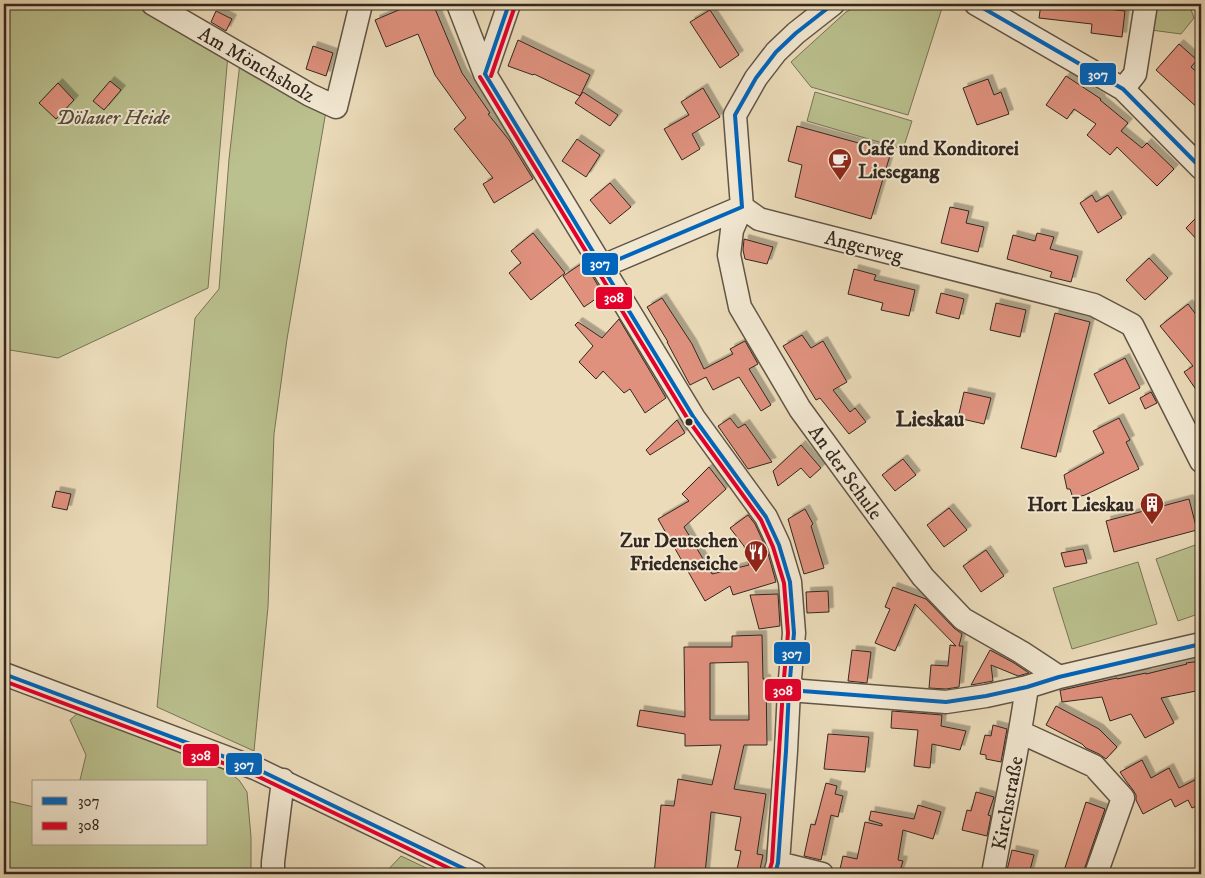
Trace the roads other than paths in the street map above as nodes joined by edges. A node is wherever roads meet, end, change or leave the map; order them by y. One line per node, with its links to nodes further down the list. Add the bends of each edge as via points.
1 (153, 4): 2 (street, Am Mönchsholz, via 336,108)
2 (362, 4)
3 (458, 4): 8 (street)
4 (509, 4): 8 (street)
5 (833, 4): 11 (street, via 776,52 756,78 735,115)
6 (976, 4): 9 (street)
7 (1146, 4): 9 (street, via 1135,74)
8 (485, 74): 12 (street)
9 (1123, 89): 10 (street)
10 (1201, 168)
11 (742, 207): 12 (street); 13 (street, Angerweg, via 759,219 1094,305 1132,324); 16 (street, An der Schule, via 732,230 729,256 740,307 800,409 924,577 963,619)
12 (603, 266): 18 (street, via 694,418 766,517 779,544 790,582 794,633)
13 (1201, 461)
14 (1201, 644): 16 (street)
15 (4, 674): 20 (street)
16 (1059, 677): 17 (street)
17 (1027, 687): 18 (street, via 946,702); 19 (street, Kirchstraße)
18 (789, 690): 21 (street)
19 (1020, 732): 25 (street, Kirchstraße); 26 (street, via 1094,766 1123,798)
20 (283, 780): 22 (street); 23 (street)
21 (776, 869): 24 (street)
22 (273, 874)
23 (475, 874)
24 (822, 874)
25 (993, 874)
26 (1096, 874)

